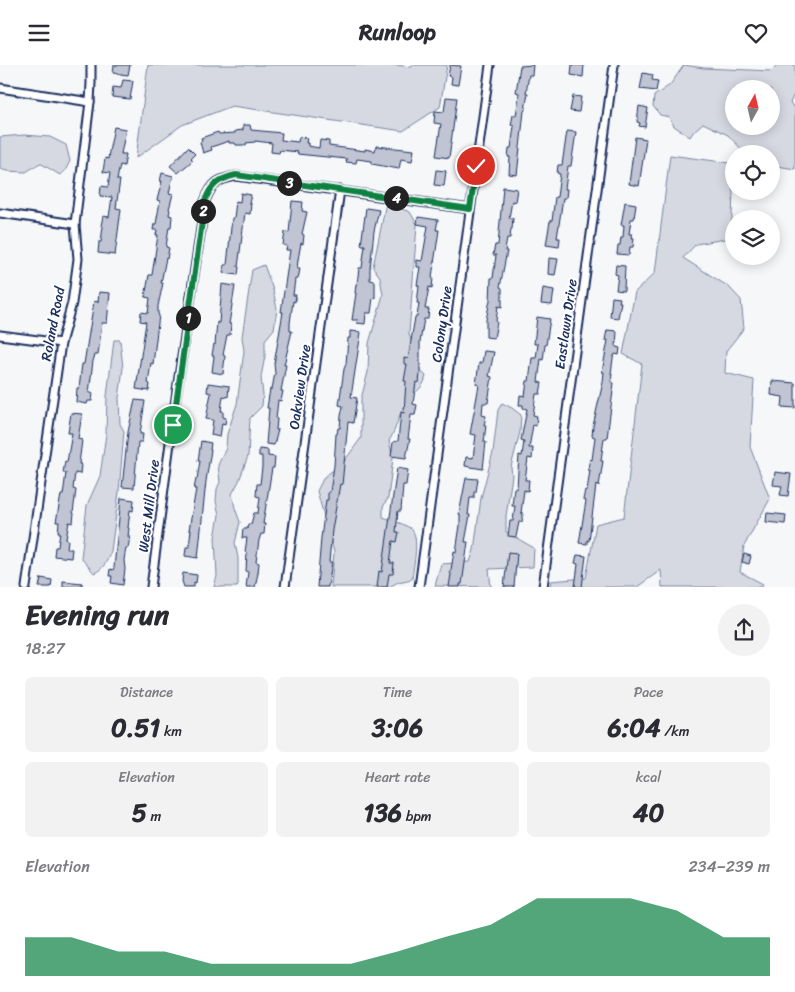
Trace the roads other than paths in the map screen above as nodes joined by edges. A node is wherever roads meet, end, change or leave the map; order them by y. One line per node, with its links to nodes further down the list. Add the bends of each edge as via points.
1 (90, 65): 5 (street, Roland Road)
2 (490, 65): 7 (street, Colony Drive)
3 (614, 65): 16 (street, Eastlawn Drive)
4 (0, 88): 5 (street)
5 (90, 102): 9 (street, Roland Road)
6 (340, 190): 7 (street, West Mill Drive); 13 (street, West Mill Drive, via 236,175 222,179 208,191); 14 (street, Oakview Drive)
7 (470, 209): 15 (street, Colony Drive)
8 (0, 213): 9 (street)
9 (75, 224): 11 (street, Roland Road, via 78,259 72,303)
10 (0, 335): 11 (street)
11 (61, 343): 12 (street, Roland Road)
12 (26, 587)
13 (151, 587)
14 (285, 587)
15 (419, 587)
16 (543, 587)

